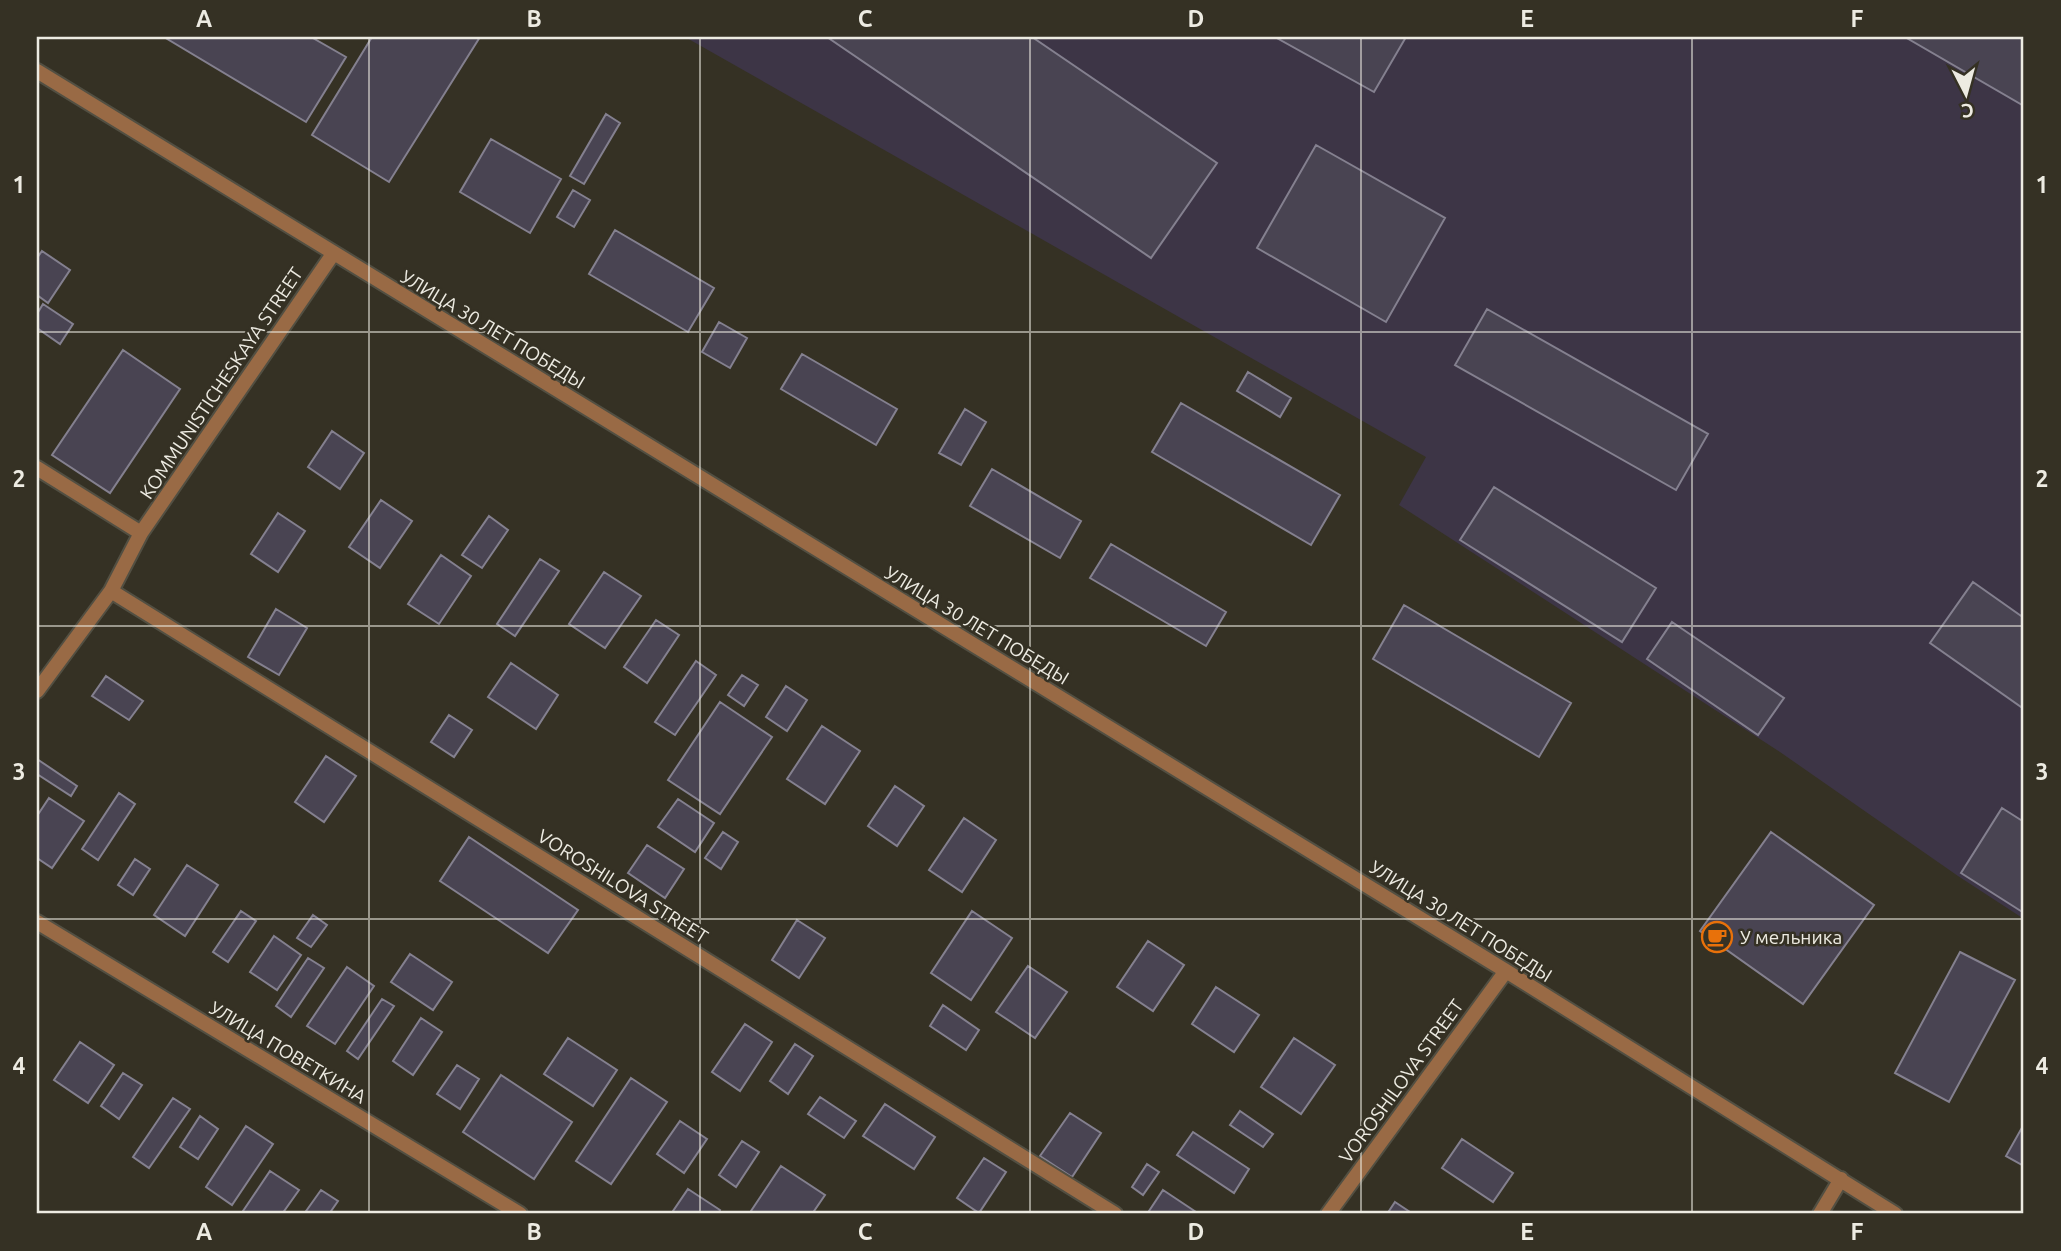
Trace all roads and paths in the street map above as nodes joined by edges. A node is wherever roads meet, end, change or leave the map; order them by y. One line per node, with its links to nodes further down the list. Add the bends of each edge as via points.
1 (37, 71): 2 (street, УЛИЦА 30 ЛЕТ ПОБЕДЫ)
2 (333, 254): 4 (street, KOMMUNISTICHESKAYA STREET); 8 (street, УЛИЦА 30 ЛЕТ ПОБЕДЫ)
3 (37, 468): 4 (street)
4 (141, 533): 5 (street, KOMMUNISTICHESKAYA STREET)
5 (111, 591): 6 (street, KOMMUNISTICHESKAYA STREET); 11 (street, VOROSHILOVA STREET)
6 (37, 691)
7 (37, 922): 10 (street, УЛИЦА ПОВЕТКИНА)
8 (1506, 971): 9 (street, УЛИЦА 30 ЛЕТ ПОБЕДЫ); 12 (street, VOROSHILOVA STREET)
9 (1841, 1179): 13 (street); 14 (street, УЛИЦА 30 ЛЕТ ПОБЕДЫ)
10 (520, 1214)
11 (1115, 1214)
12 (1328, 1214)
13 (1820, 1214)
14 (1895, 1214)

